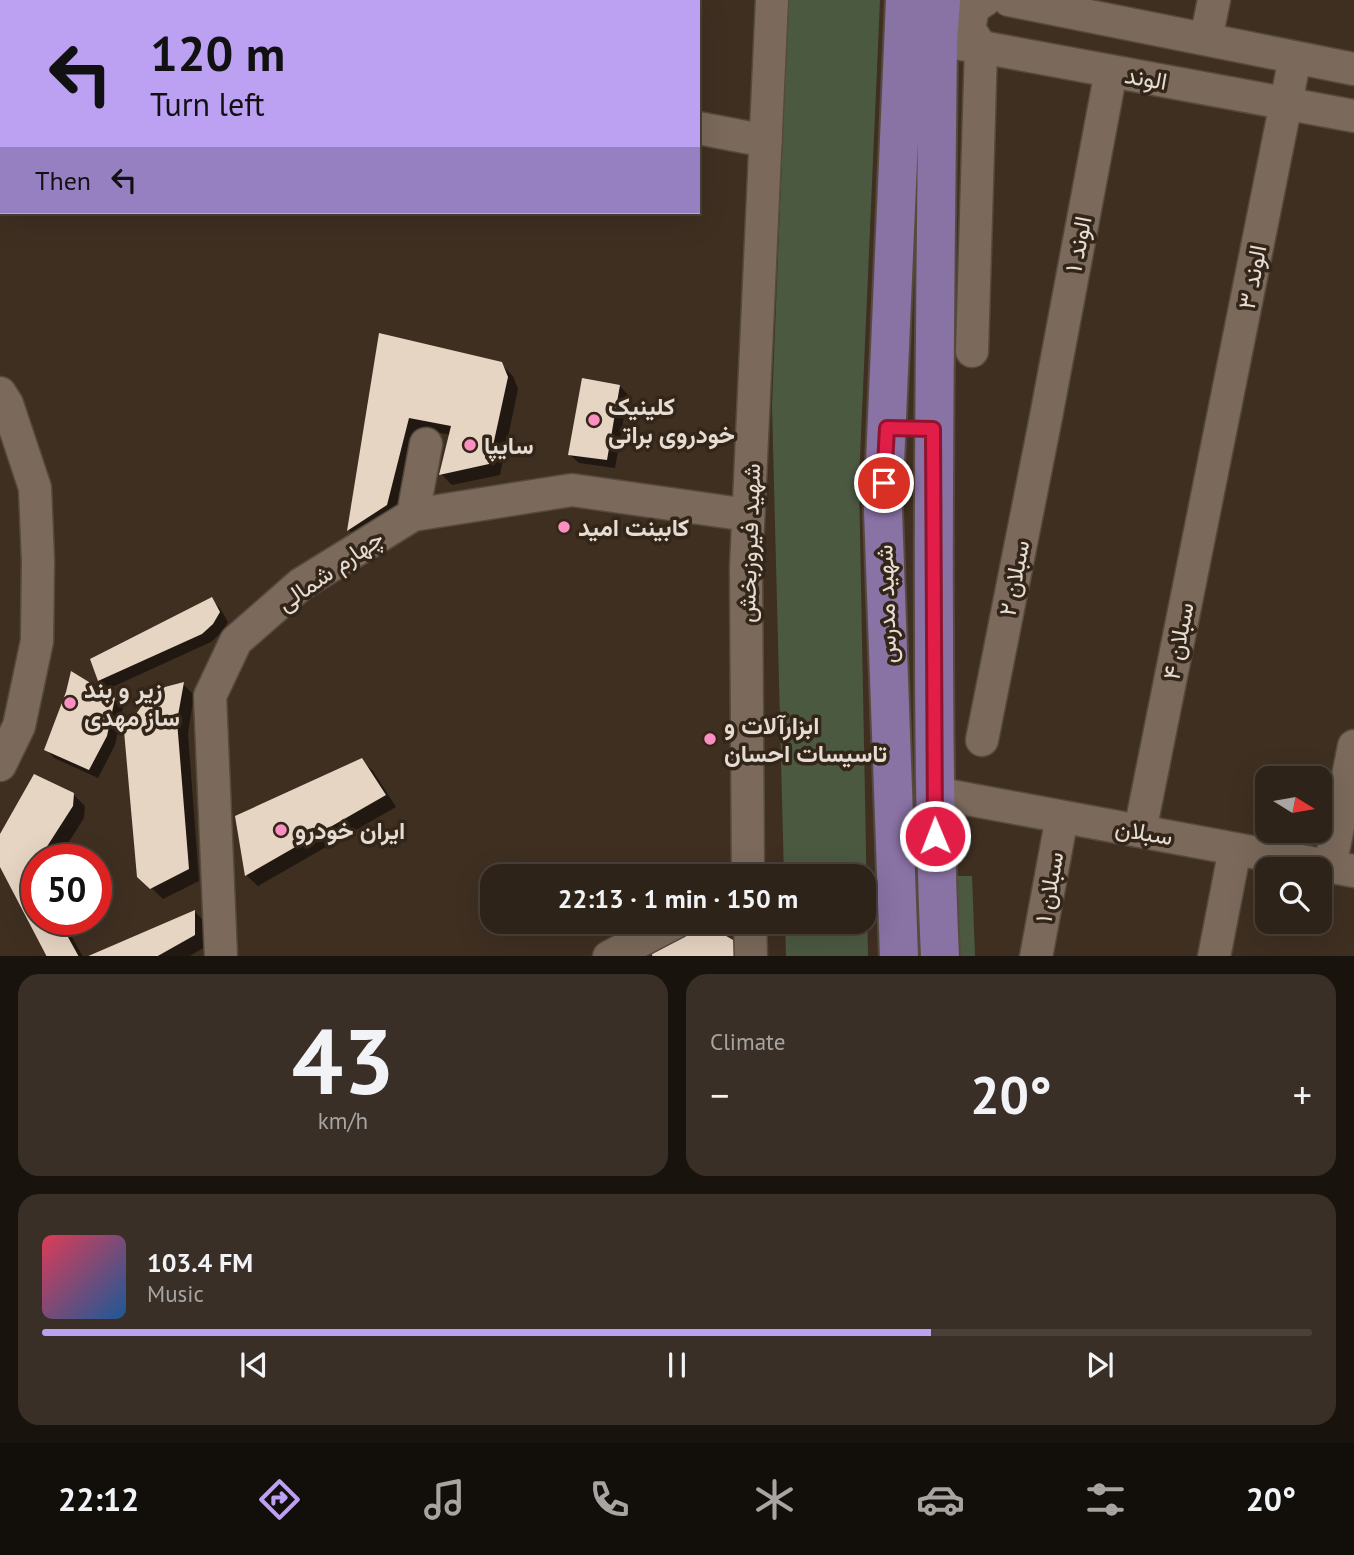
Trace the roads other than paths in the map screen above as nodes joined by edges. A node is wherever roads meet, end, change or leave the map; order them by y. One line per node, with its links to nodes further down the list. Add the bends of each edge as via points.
1 (772, 0): 17 (street, شهید فیروزبخش)
2 (905, 0): 21 (main road, شهید مدرس)
3 (941, 0): 9 (main road, شهید مدرس)
4 (985, 0): 10 (street, via 972,8 969,29)
5 (1214, 0): 8 (street)
6 (1021, 1): 7 (street, الوند)
7 (1143, 26): 8 (street, الوند); 13 (street, الوند ۱)
8 (1206, 39): 11 (street, الوند)
9 (938, 41): 10 (street, الوند); 22 (main road, شهید مدرس)
10 (981, 47): 13 (street, الوند); 18 (street)
11 (1295, 58): 12 (street, الوند); 14 (street, الوند ۳)
12 (1354, 69)
13 (1121, 73): 14 (street, الوند); 20 (street, الوند ۱)
14 (1287, 103): 15 (street, الوند); 24 (street, الوند ۳)
15 (1354, 116)
16 (700, 128): 17 (street)
17 (766, 141): 26 (street, شهید فیروزبخش)
18 (972, 351)
19 (0, 393): 29 (street, via 36,488 38,561 37,641 19,726)
20 (1046, 417): 27 (street, سبلان ۲)
21 (887, 428): 22 (main road); 41 (main road, شهید مدرس, via 883,510)
22 (933, 429): 30 (main road, شهید مدرس)
23 (426, 444): 25 (street)
24 (1217, 452): 32 (street, سبلان ۴)
25 (413, 514): 26 (street, چهارم شمالی, via 572,490); 38 (street, چهارم شمالی, via 301,584 236,641 210,696)
26 (748, 514): 34 (street, شهید فیروزبخش)
27 (982, 740)
28 (1354, 746): 35 (street)
29 (0, 765)
30 (935, 793): 31 (street, سبلان); 42 (main road, شهید مدرس)
31 (1062, 817): 32 (street, سبلان); 43 (street, سبلان ۱)
32 (1140, 831): 33 (street, سبلان)
33 (1235, 849): 35 (street, سبلان); 44 (street)
34 (748, 864)
35 (1342, 869)
36 (654, 934): 39 (street)
37 (750, 934): 40 (street)
38 (221, 956)
39 (611, 956)
40 (751, 956)
41 (900, 956)
42 (940, 956)
43 (1036, 956)
44 (1214, 956)

